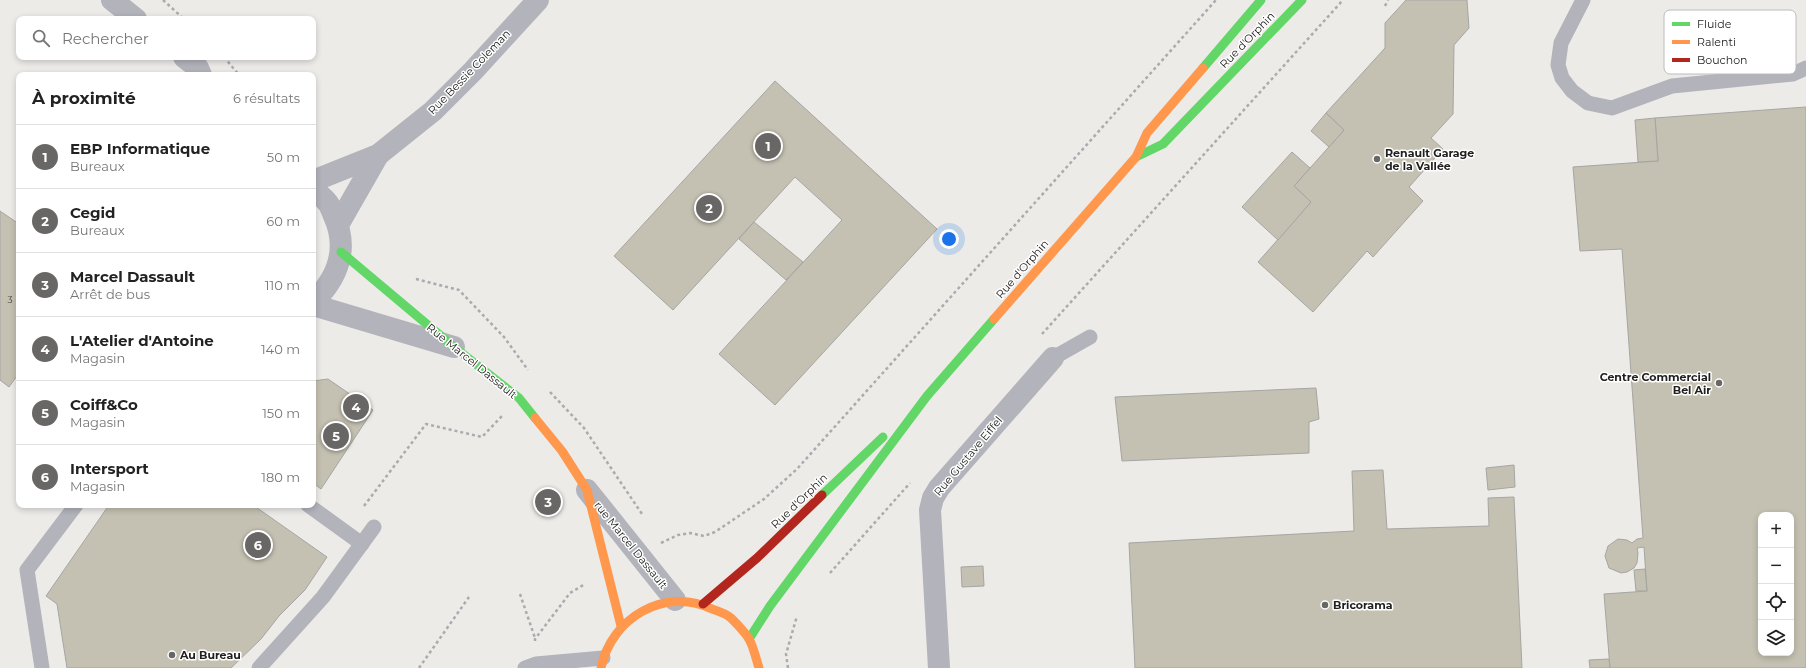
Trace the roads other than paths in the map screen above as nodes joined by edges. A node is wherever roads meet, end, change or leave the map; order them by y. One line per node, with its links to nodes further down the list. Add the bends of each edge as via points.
1 (112, 0): 6 (street)
2 (538, 0): 12 (street, Rue Bessie Coleman, via 433,111)
3 (1261, 0): 13 (main road, Rue d'Orphin, via 1147,133)
4 (1302, 0): 13 (main road, Rue d'Orphin, via 1163,144)
5 (1583, 0): 11 (lane, via 1561,43 1558,65 1562,78 1572,91 1588,103 1612,108 1672,86)
6 (132, 16)
7 (188, 60): 9 (street)
8 (1806, 68): 10 (lane)
9 (199, 72)
10 (1796, 72)
11 (1792, 74)
12 (378, 155): 14 (street); 16 (street)
13 (1136, 157): 23 (main road, Rue d'Orphin)
14 (316, 180)
15 (316, 192): 16 (street, via 327,202)
16 (338, 225): 17 (street)
17 (341, 252): 18 (street, via 336,272 326,290); 21 (main road, Rue Marcel Dassault)
18 (316, 301)
19 (316, 305): 21 (street)
20 (1090, 337): 22 (lane)
21 (454, 348): 24 (main road, Rue Marcel Dassault, via 519,398 562,451)
22 (1052, 358): 38 (street, Rue Gustave Eiffel, via 932,498 930,510)
23 (926, 396): 30 (main road, Rue d'Orphin, via 757,558); 32 (main road, Rue d'Orphin, via 770,606)
24 (587, 490): 29 (street, rue Marcel Dassault); 31 (main road, Rue Marcel Dassault)
25 (74, 508): 35 (lane, via 28,570)
26 (312, 508): 28 (lane)
27 (374, 527): 28 (lane)
28 (362, 544): 36 (lane, via 323,598)
29 (676, 600): 30 (main road); 31 (main road, via 644,609)
30 (704, 604): 32 (main road, via 730,617)
31 (621, 626): 33 (main road)
32 (750, 639): 37 (main road)
33 (602, 663): 34 (lane)
34 (530, 666)
35 (42, 668)
36 (259, 668)
37 (759, 668)
38 (939, 668)

